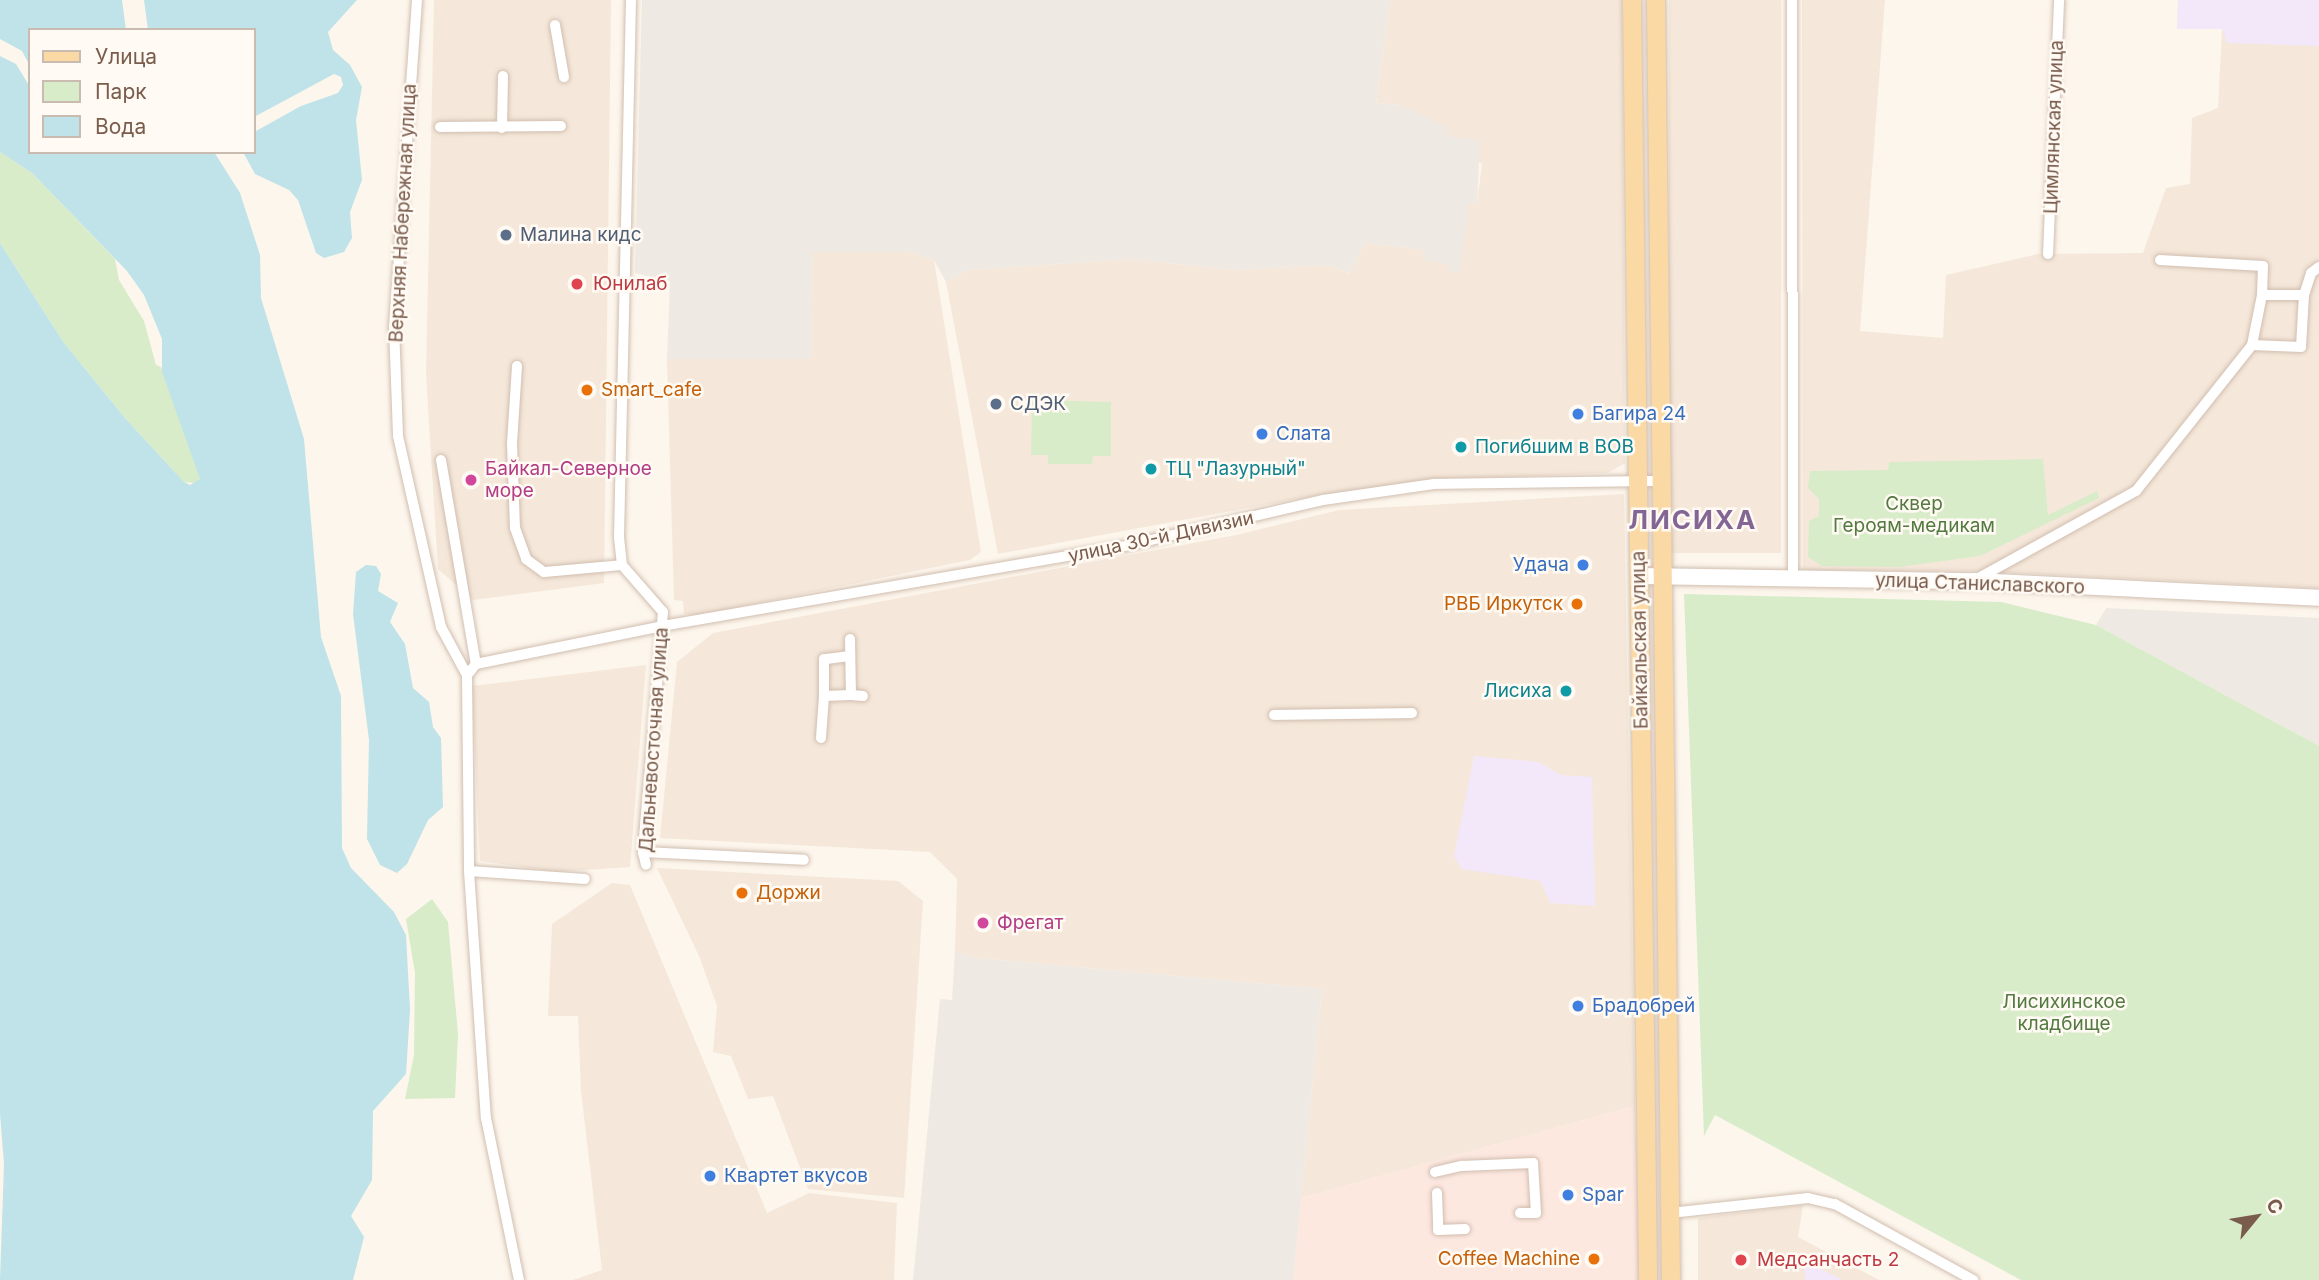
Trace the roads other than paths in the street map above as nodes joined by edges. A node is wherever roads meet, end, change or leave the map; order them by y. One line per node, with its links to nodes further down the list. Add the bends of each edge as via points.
1 (417, 0): 33 (street, Верхняя Набережная улица, via 394,326 398,436 441,627)
2 (631, 0): 23 (street)
3 (1632, 0): 22 (main road, Байкальская улица)
4 (1657, 0): 21 (main road, Байкальская улица)
5 (1792, 0): 26 (street)
6 (2059, 0): 13 (street, Цимлянская улица)
7 (555, 24): 9 (street)
8 (503, 76): 12 (street)
9 (564, 78)
10 (561, 126): 12 (street)
11 (440, 127): 12 (street)
12 (502, 127)
13 (2048, 254)
14 (2160, 260): 16 (street, via 2263,266)
15 (2319, 267): 17 (street, via 2311,273)
16 (2262, 295): 17 (street); 18 (street)
17 (2304, 295): 18 (street, via 2301,347)
18 (2252, 345): 27 (street, via 2136,491)
19 (517, 366): 23 (street, via 512,443 515,528 526,559 544,572)
20 (441, 460): 32 (street)
21 (1663, 481): 22 (street, улица 30-й Дивизии); 25 (main road, Байкальская улица)
22 (1637, 482): 24 (main road, Байкальская улица); 29 (street, улица 30-й Дивизии, via 1434,484 1385,490 1121,547)
23 (622, 565): 29 (street, Дальневосточная улица, via 663,612)
24 (1640, 576): 25 (main road, улица Станиславского); 51 (main road, Байкальская улица)
25 (1665, 576): 26 (main road, улица Станиславского); 48 (main road, Байкальская улица)
26 (1793, 580): 27 (main road, улица Станиславского)
27 (1974, 581): 28 (main road, улица Станиславского)
28 (2319, 598)
29 (662, 626): 32 (street, улица 30-й Дивизии); 40 (street, Дальневосточная улица)
30 (850, 639): 31 (street)
31 (850, 656): 34 (street); 35 (street, via 824,659)
32 (476, 664): 33 (street)
33 (467, 675): 43 (street)
34 (851, 695): 35 (street); 36 (street)
35 (824, 696): 39 (street)
36 (863, 696)
37 (1412, 713): 38 (street)
38 (1274, 715)
39 (821, 738)
40 (643, 852): 41 (street); 42 (street, Дальневосточная улица)
41 (804, 860)
42 (646, 865)
43 (469, 871): 44 (street); 50 (street, via 486,1118)
44 (585, 879)
45 (1435, 1172): 47 (street, via 1462,1166 1533,1163 1536,1213)
46 (1437, 1193): 49 (street, via 1438,1230)
47 (1520, 1213)
48 (1670, 1213): 52 (main road, Байкальская улица); 53 (street, via 1808,1198 1835,1204)
49 (1465, 1229)
50 (519, 1280)
51 (1647, 1280)
52 (1671, 1280)
53 (1973, 1280)

